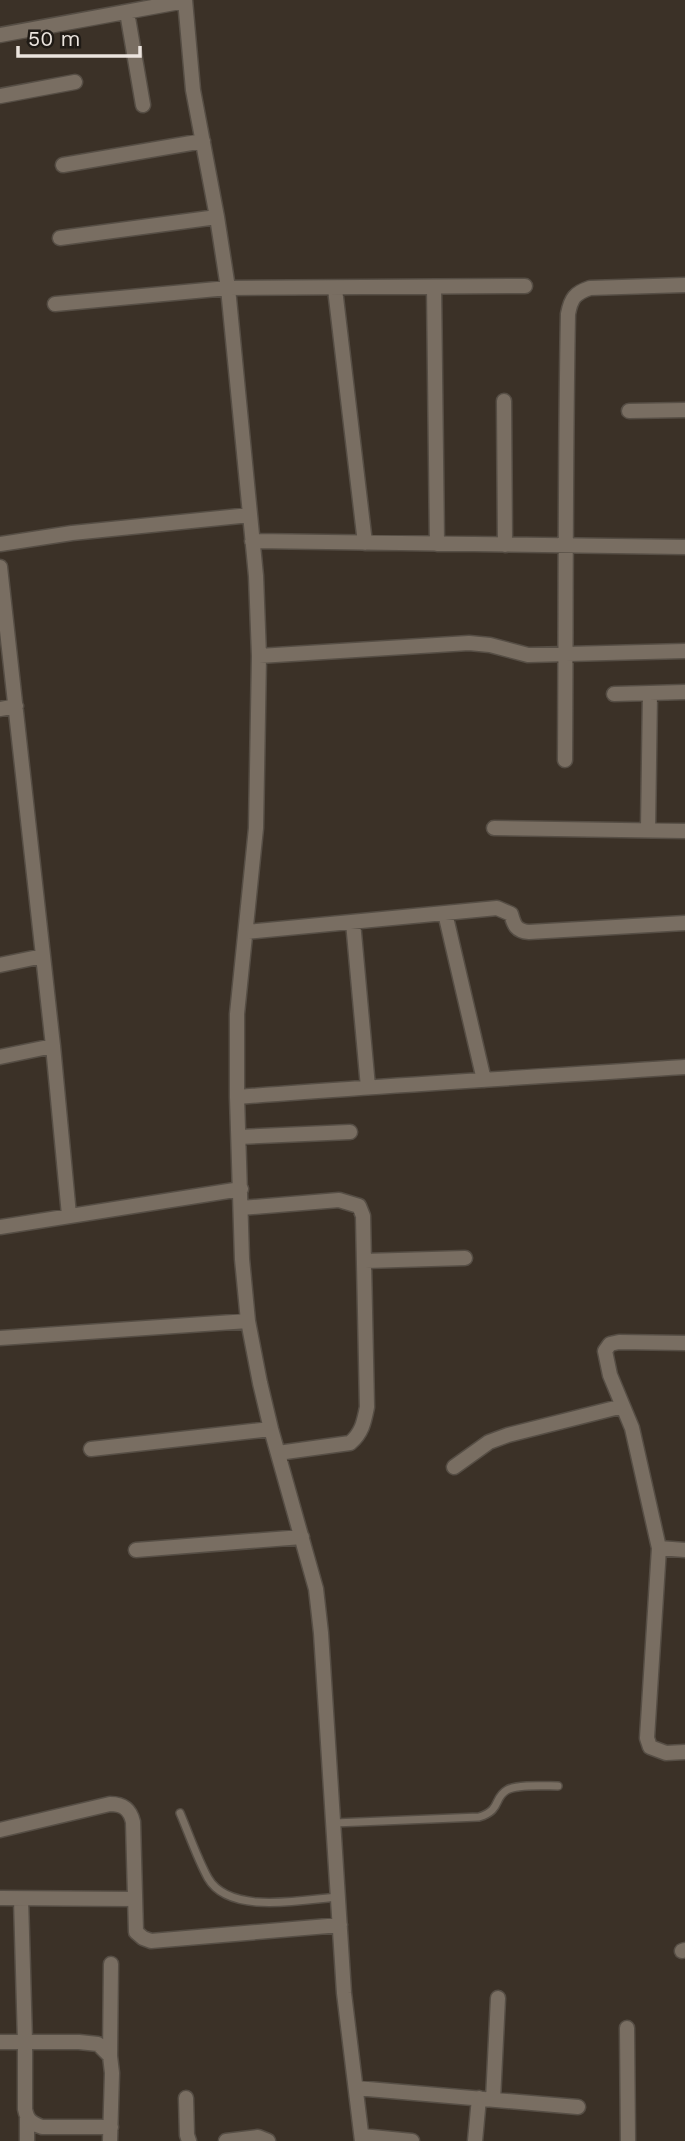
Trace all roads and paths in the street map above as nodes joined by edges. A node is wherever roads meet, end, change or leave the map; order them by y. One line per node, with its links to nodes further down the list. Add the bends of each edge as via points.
1 (186, 1): 2 (street); 7 (street, via 193,90)
2 (127, 12): 3 (street); 6 (street)
3 (0, 35)
4 (75, 82): 5 (street)
5 (0, 96)
6 (143, 105)
7 (203, 141): 8 (street); 9 (street)
8 (63, 165)
9 (217, 217): 10 (street); 14 (street)
10 (60, 237)
11 (685, 285): 26 (street, via 590,288 571,300)
12 (525, 286): 13 (street)
13 (434, 287): 15 (street); 24 (street)
14 (228, 288): 15 (street); 16 (street); 20 (street)
15 (335, 289): 22 (street)
16 (55, 304)
17 (503, 401): 25 (street)
18 (685, 410): 19 (street)
19 (629, 411)
20 (250, 515): 21 (street); 23 (street)
21 (252, 541): 22 (street); 31 (street)
22 (365, 543): 24 (street)
23 (0, 544)
24 (437, 544): 25 (street)
25 (505, 545): 26 (street)
26 (568, 546): 27 (street); 30 (street)
27 (685, 547)
28 (0, 568): 35 (street)
29 (685, 651): 30 (street)
30 (566, 653): 31 (street, via 528,656 469,642); 37 (street)
31 (258, 656): 44 (street, via 256,828)
32 (685, 692): 33 (street)
33 (650, 693): 34 (street); 39 (street)
34 (614, 694)
35 (16, 706): 36 (street); 45 (street)
36 (0, 709)
37 (565, 760)
38 (495, 828): 39 (street)
39 (648, 830): 40 (street)
40 (685, 831)
41 (445, 913): 42 (street); 43 (street, via 506,910 515,926 529,932); 50 (street)
42 (353, 922): 44 (street); 51 (street)
43 (685, 923)
44 (246, 932): 52 (street, via 237,1014)
45 (43, 956): 46 (street); 47 (street)
46 (0, 965)
47 (54, 1046): 48 (street); 57 (street)
48 (0, 1057)
49 (685, 1067): 50 (street)
50 (484, 1080): 51 (street)
51 (368, 1087): 52 (street)
52 (237, 1097): 54 (street)
53 (350, 1132): 54 (street)
54 (239, 1137): 55 (street)
55 (241, 1189): 56 (street); 57 (street)
56 (241, 1208): 60 (street, via 352,1202 363,1216); 61 (street)
57 (69, 1214): 58 (street)
58 (0, 1227)
59 (466, 1258): 60 (street)
60 (365, 1261): 67 (street, via 367,1407 359,1436 350,1443)
61 (248, 1321): 62 (street); 65 (street)
62 (0, 1338)
63 (685, 1343): 64 (street, via 610,1344 606,1361)
64 (623, 1406): 68 (street, via 509,1434 489,1442); 70 (street)
65 (271, 1429): 66 (street); 67 (street)
66 (91, 1449)
67 (278, 1453): 69 (street)
68 (454, 1468)
69 (302, 1537): 71 (street); 76 (street, via 316,1589 321,1633)
70 (659, 1548): 72 (street); 73 (street, via 647,1738 657,1751)
71 (136, 1550)
72 (685, 1550)
73 (685, 1752)
74 (558, 1786): 76 (lane, via 508,1789 495,1809 479,1817)
75 (180, 1813): 78 (lane, via 209,1880 230,1897 265,1902)
76 (333, 1823): 78 (street)
77 (0, 1830): 81 (street, via 119,1804 133,1822)
78 (338, 1897): 82 (street)
79 (0, 1898): 80 (street)
80 (21, 1899): 81 (street); 87 (street)
81 (134, 1899): 82 (street, via 136,1932 151,1941)
82 (340, 1925): 89 (street)
83 (111, 1964): 88 (street)
84 (498, 1998): 91 (street)
85 (627, 2028): 102 (street)
86 (0, 2042): 87 (street)
87 (25, 2042): 88 (street, via 98,2044); 93 (street)
88 (110, 2056): 94 (street)
89 (356, 2088): 91 (street); 95 (street)
90 (186, 2098): 97 (street)
91 (486, 2099): 92 (street); 101 (street)
92 (578, 2107)
93 (27, 2118): 94 (street, via 42,2127); 96 (street)
94 (111, 2134)
95 (362, 2139): 100 (street)
96 (27, 2141)
97 (189, 2141)
98 (226, 2141): 99 (street, via 258,2137)
99 (268, 2141)
100 (412, 2141)
101 (475, 2141)
102 (628, 2141)

